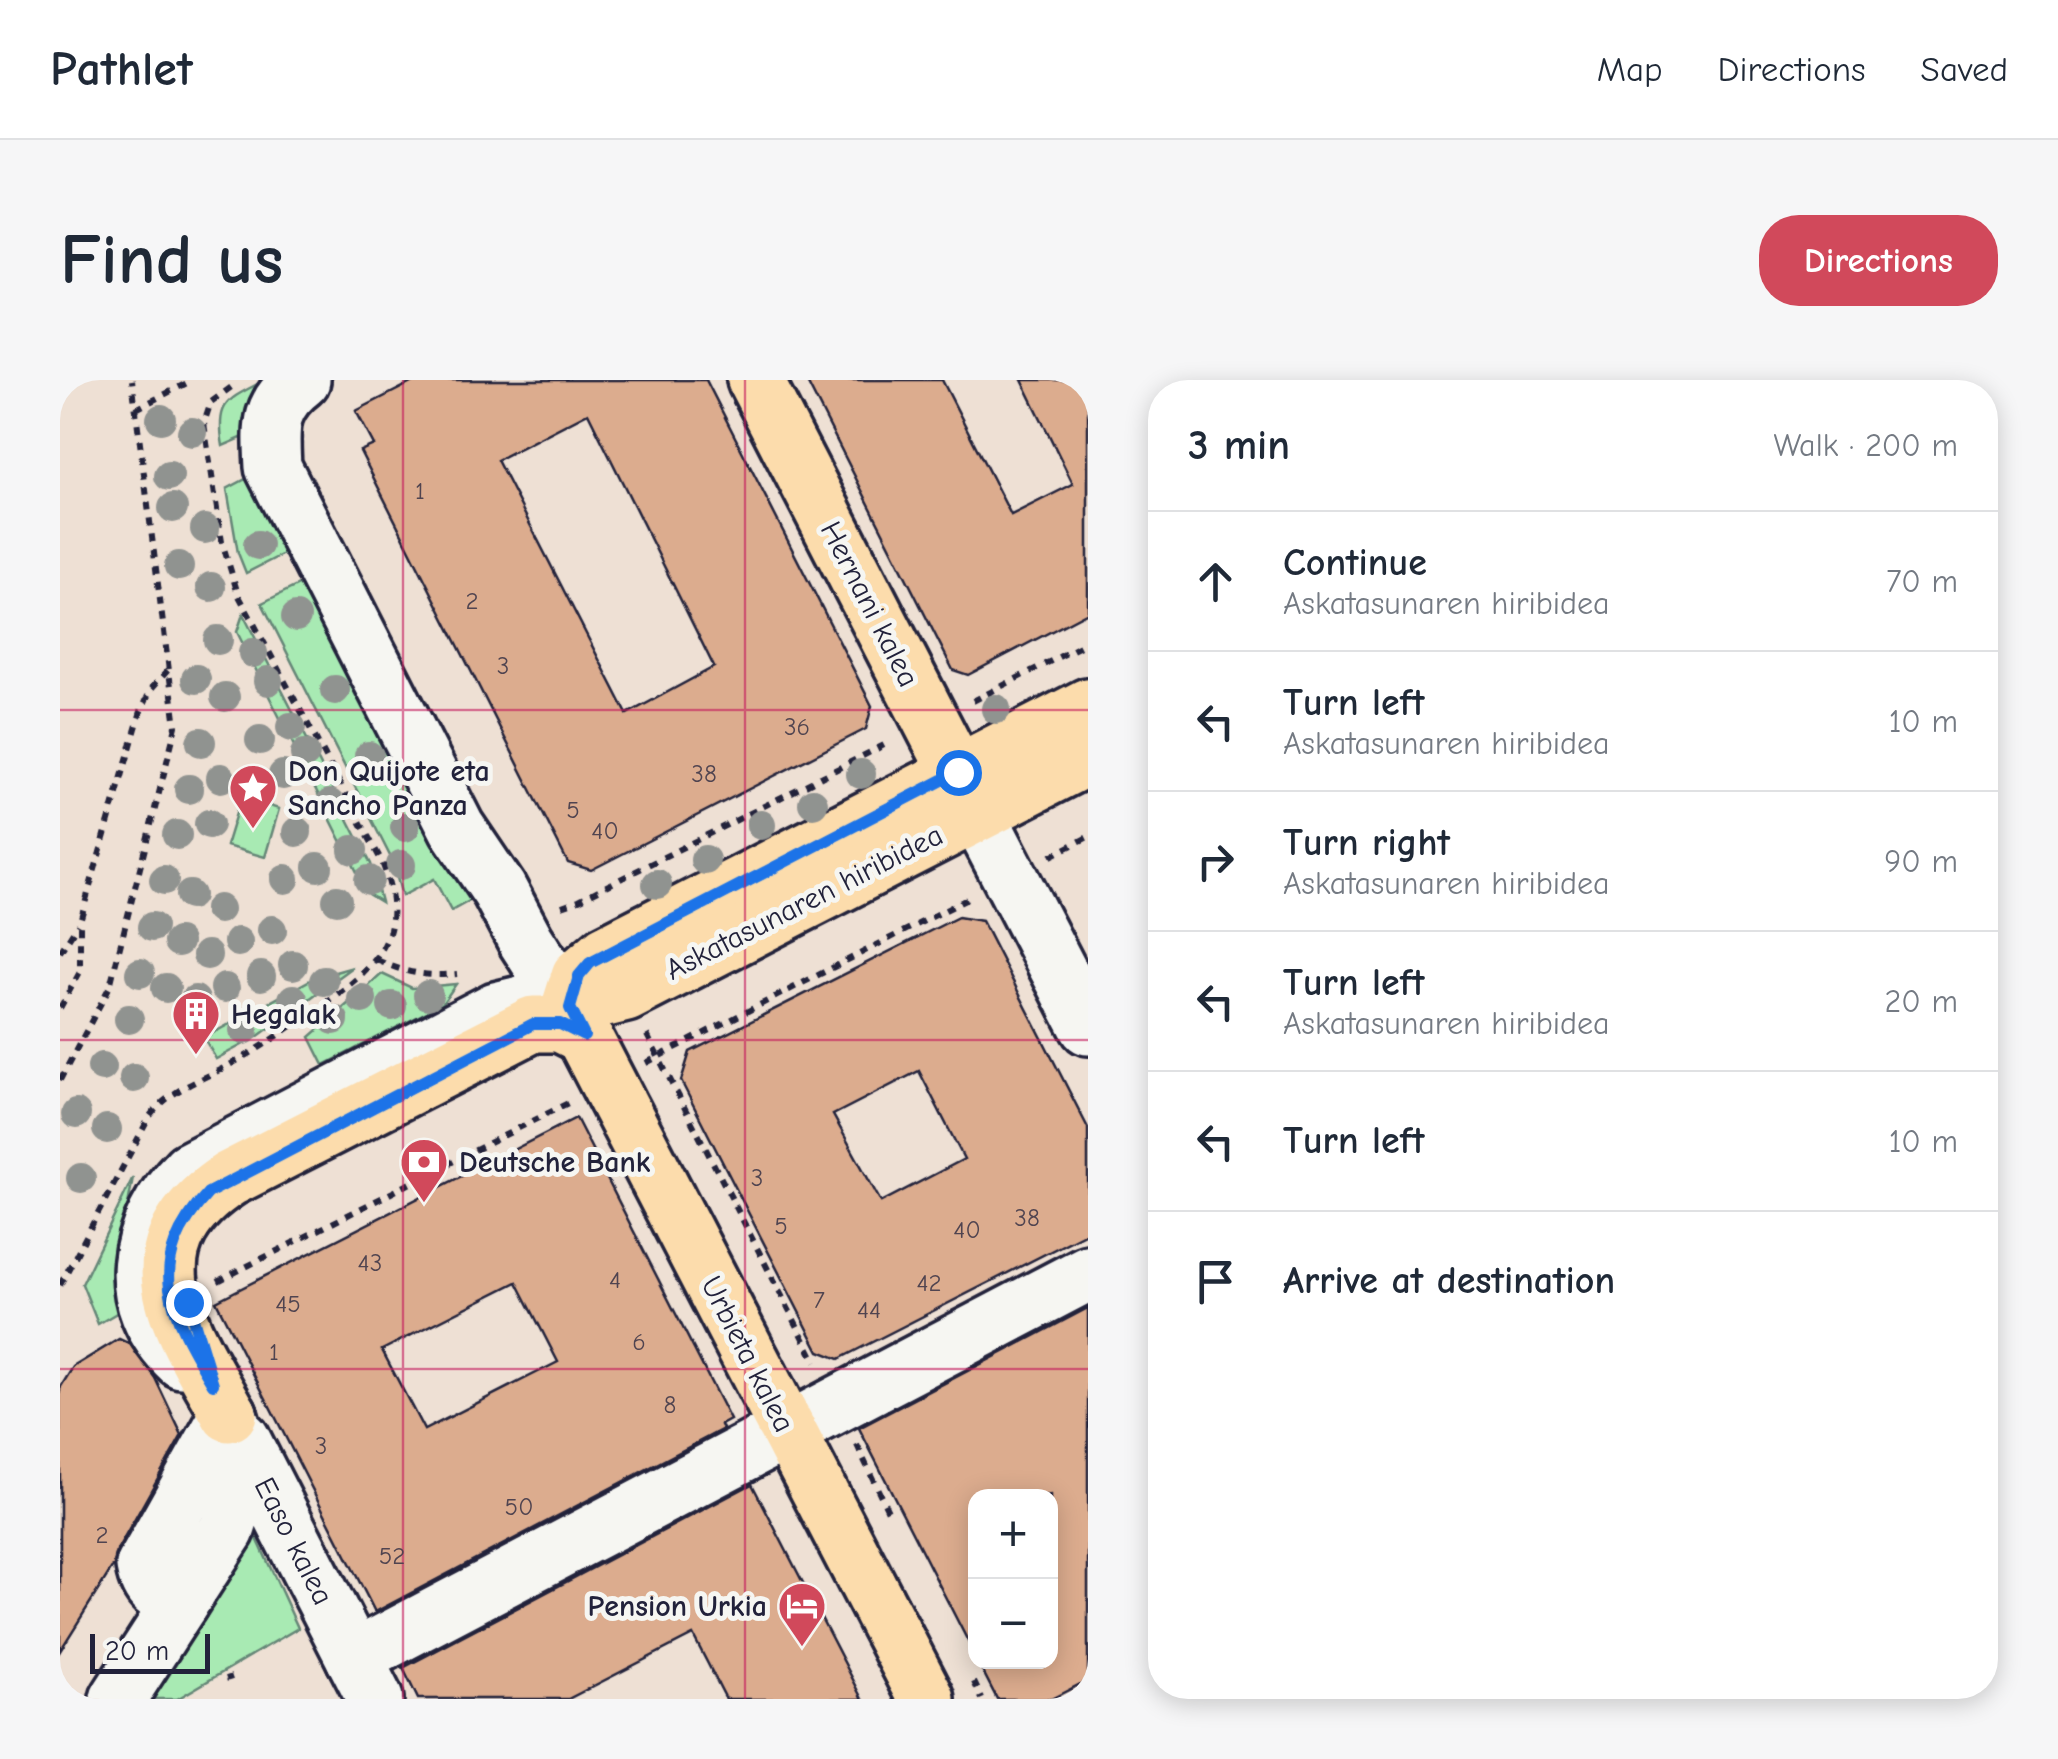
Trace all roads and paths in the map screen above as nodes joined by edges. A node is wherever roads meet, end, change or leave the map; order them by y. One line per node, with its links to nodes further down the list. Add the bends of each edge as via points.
1 (132, 380): 6 (path)
2 (193, 380): 6 (path)
3 (302, 380): 5 (street)
4 (755, 380): 10 (main road, Hernani kalea)
5 (256, 402): 14 (street, via 273,467 457,828); 22 (path, via 217,394 204,423 228,567 381,860 390,881 391,926 376,960 354,983 160,1102)
6 (136, 408): 8 (path)
7 (1088, 642): 10 (path)
8 (169, 669): 13 (path, via 141,712); 19 (path, via 176,726 110,986)
9 (1088, 706): 12 (main road, Askatasunaren hiribidea)
10 (930, 722): 12 (main road, Hernani kalea); 14 (path, via 579,900)
11 (1088, 757): 12 (main road, Askatasunaren hiribidea)
12 (983, 793): 17 (main road, Askatasunaren hiribidea, via 606,954 579,976); 18 (street)
13 (80, 920): 15 (path); 16 (path, via 80,972)
14 (515, 921): 17 (street)
15 (60, 952)
16 (60, 1008)
17 (576, 1022): 23 (main road, via 533,1024 208,1193 178,1234 169,1284 181,1331); 24 (main road, Urbieta kalea)
18 (1088, 1027)
19 (60, 1080)
20 (193, 1254): 23 (street, via 188,1302)
21 (1088, 1272): 24 (street)
22 (60, 1284)
23 (221, 1399): 25 (street, Easo kalea); 26 (street, via 239,1454 227,1530)
24 (788, 1430): 25 (street); 27 (main road, Urbieta kalea)
25 (364, 1679)
26 (118, 1699)
27 (927, 1699)

